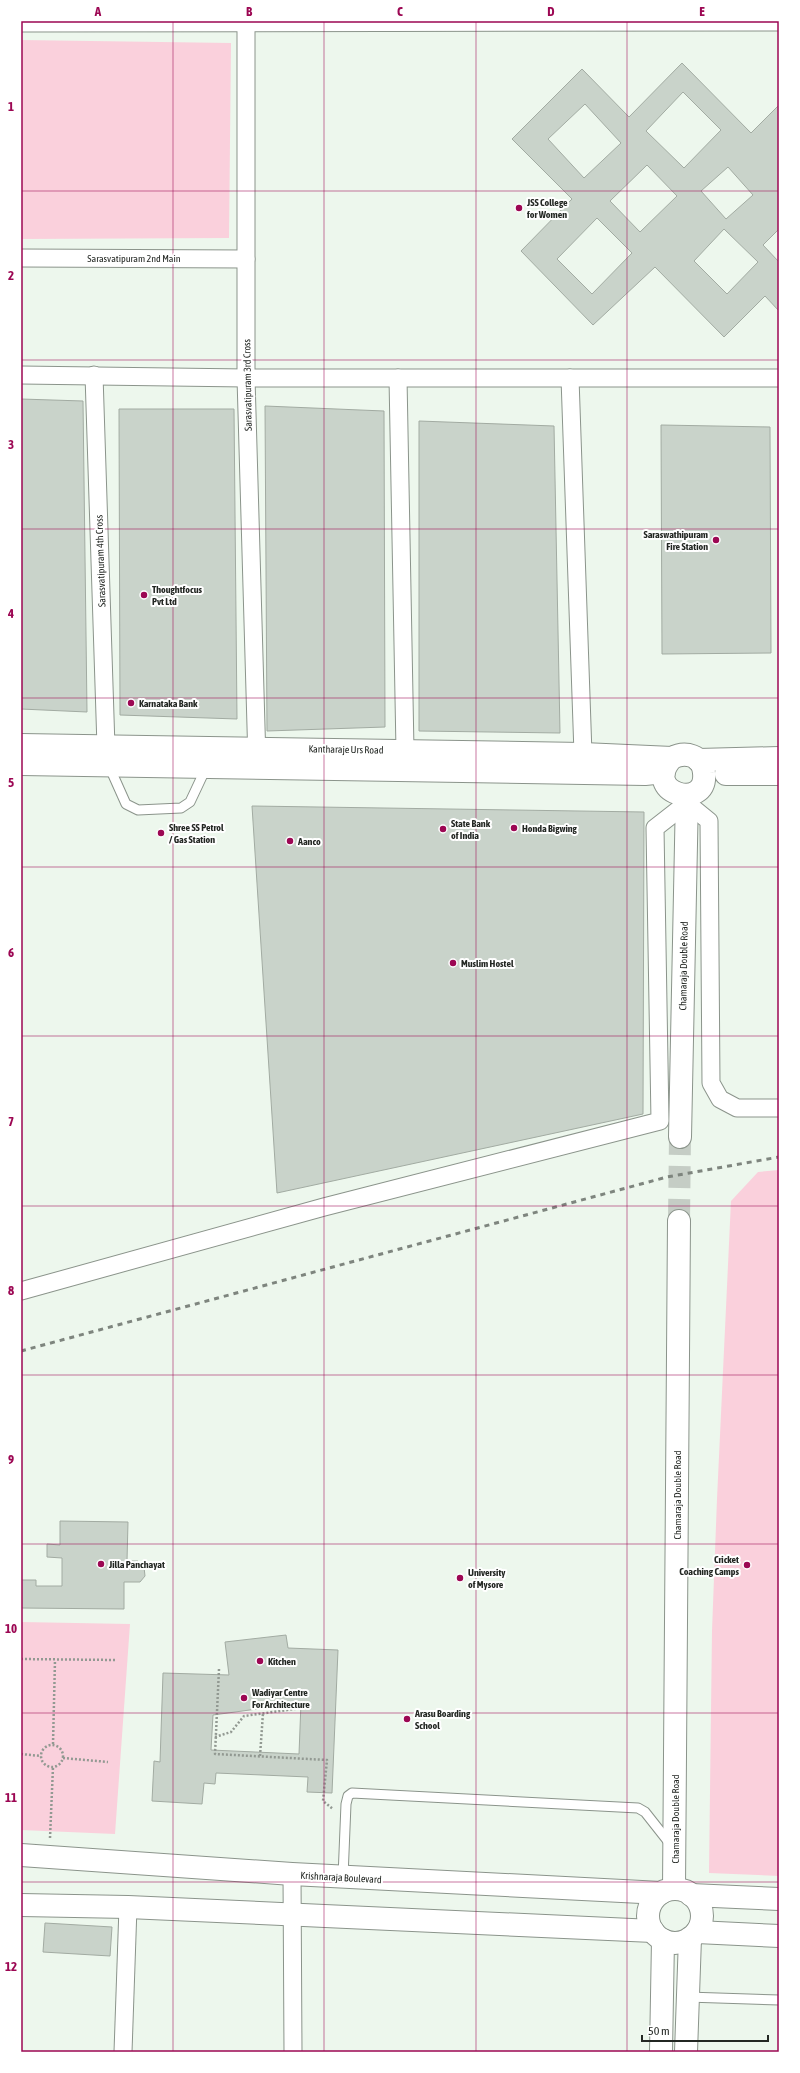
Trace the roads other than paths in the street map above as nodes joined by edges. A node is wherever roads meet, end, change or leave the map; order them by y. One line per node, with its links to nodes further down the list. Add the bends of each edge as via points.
1 (246, 22): 2 (street); 4 (street); 6 (street, Sarasvatipuram 3rd Cross)
2 (535, 22): 3 (street)
3 (779, 22)
4 (21, 24)
5 (21, 258): 6 (street, Sarasvatipuram 2nd Main)
6 (246, 258): 9 (street, Sarasvatipuram 3rd Cross)
7 (21, 375): 8 (street)
8 (94, 375): 9 (street); 16 (street, Sarasvatipuram 4th Cross)
9 (246, 378): 10 (street); 17 (street, Sarasvatipuram 3rd Cross)
10 (398, 378): 11 (street); 14 (street)
11 (570, 378): 12 (street); 15 (street)
12 (779, 378)
13 (21, 745): 16 (street, Kantharaje Urs Road)
14 (405, 750): 15 (street, Kantharaje Urs Road); 17 (street, Kantharaje Urs Road)
15 (583, 754): 20 (street, Kantharaje Urs Road)
16 (107, 756): 17 (street, Kantharaje Urs Road); 19 (street, Kantharaje Urs Road); 21 (street, Kantharaje Urs Road); 21 (lane, via 126,804 138,810 181,808 186,805 190,802)
17 (257, 758): 20 (street, Kantharaje Urs Road, via 645,774); 21 (street, Kantharaje Urs Road)
18 (779, 758): 22 (street)
19 (21, 764)
20 (668, 765): 22 (street, via 685,754); 24 (street, via 665,783 674,793)
21 (207, 766)
22 (701, 767): 23 (street); 24 (street, via 702,784)
23 (779, 774)
24 (686, 799): 25 (street, via 709,821 711,1083 720,1099 737,1108); 26 (street, Chamaraja Double Road); 28 (street, via 655,828 660,1121 324,1207)
25 (779, 1108)
26 (680, 1137)
27 (679, 1221): 29 (street, Chamaraja Double Road)
28 (21, 1291)
29 (674, 1850): 32 (lane, via 645,1812 638,1808 352,1793 348,1796 346,1804); 33 (street, Chamaraja Double Road)
30 (21, 1855): 31 (street, Krishnaraja Boulevard)
31 (292, 1874): 32 (street, Krishnaraja Boulevard); 37 (street)
32 (343, 1877): 33 (street, Krishnaraja Boulevard)
33 (676, 1892): 34 (street, Krishnaraja Boulevard); 38 (street, via 697,1901 701,1912 700,1924); 39 (street, via 650,1906 649,1923)
34 (779, 1899)
35 (21, 1905): 36 (street)
36 (128, 1907): 37 (street); 43 (street)
37 (293, 1916): 39 (street); 44 (street)
38 (693, 1935): 39 (street, via 676,1943); 40 (street); 41 (street)
39 (658, 1936): 45 (street)
40 (779, 1936)
41 (687, 1997): 42 (lane); 46 (street)
42 (779, 2000)
43 (123, 2052)
44 (293, 2052)
45 (661, 2052)
46 (686, 2052)

